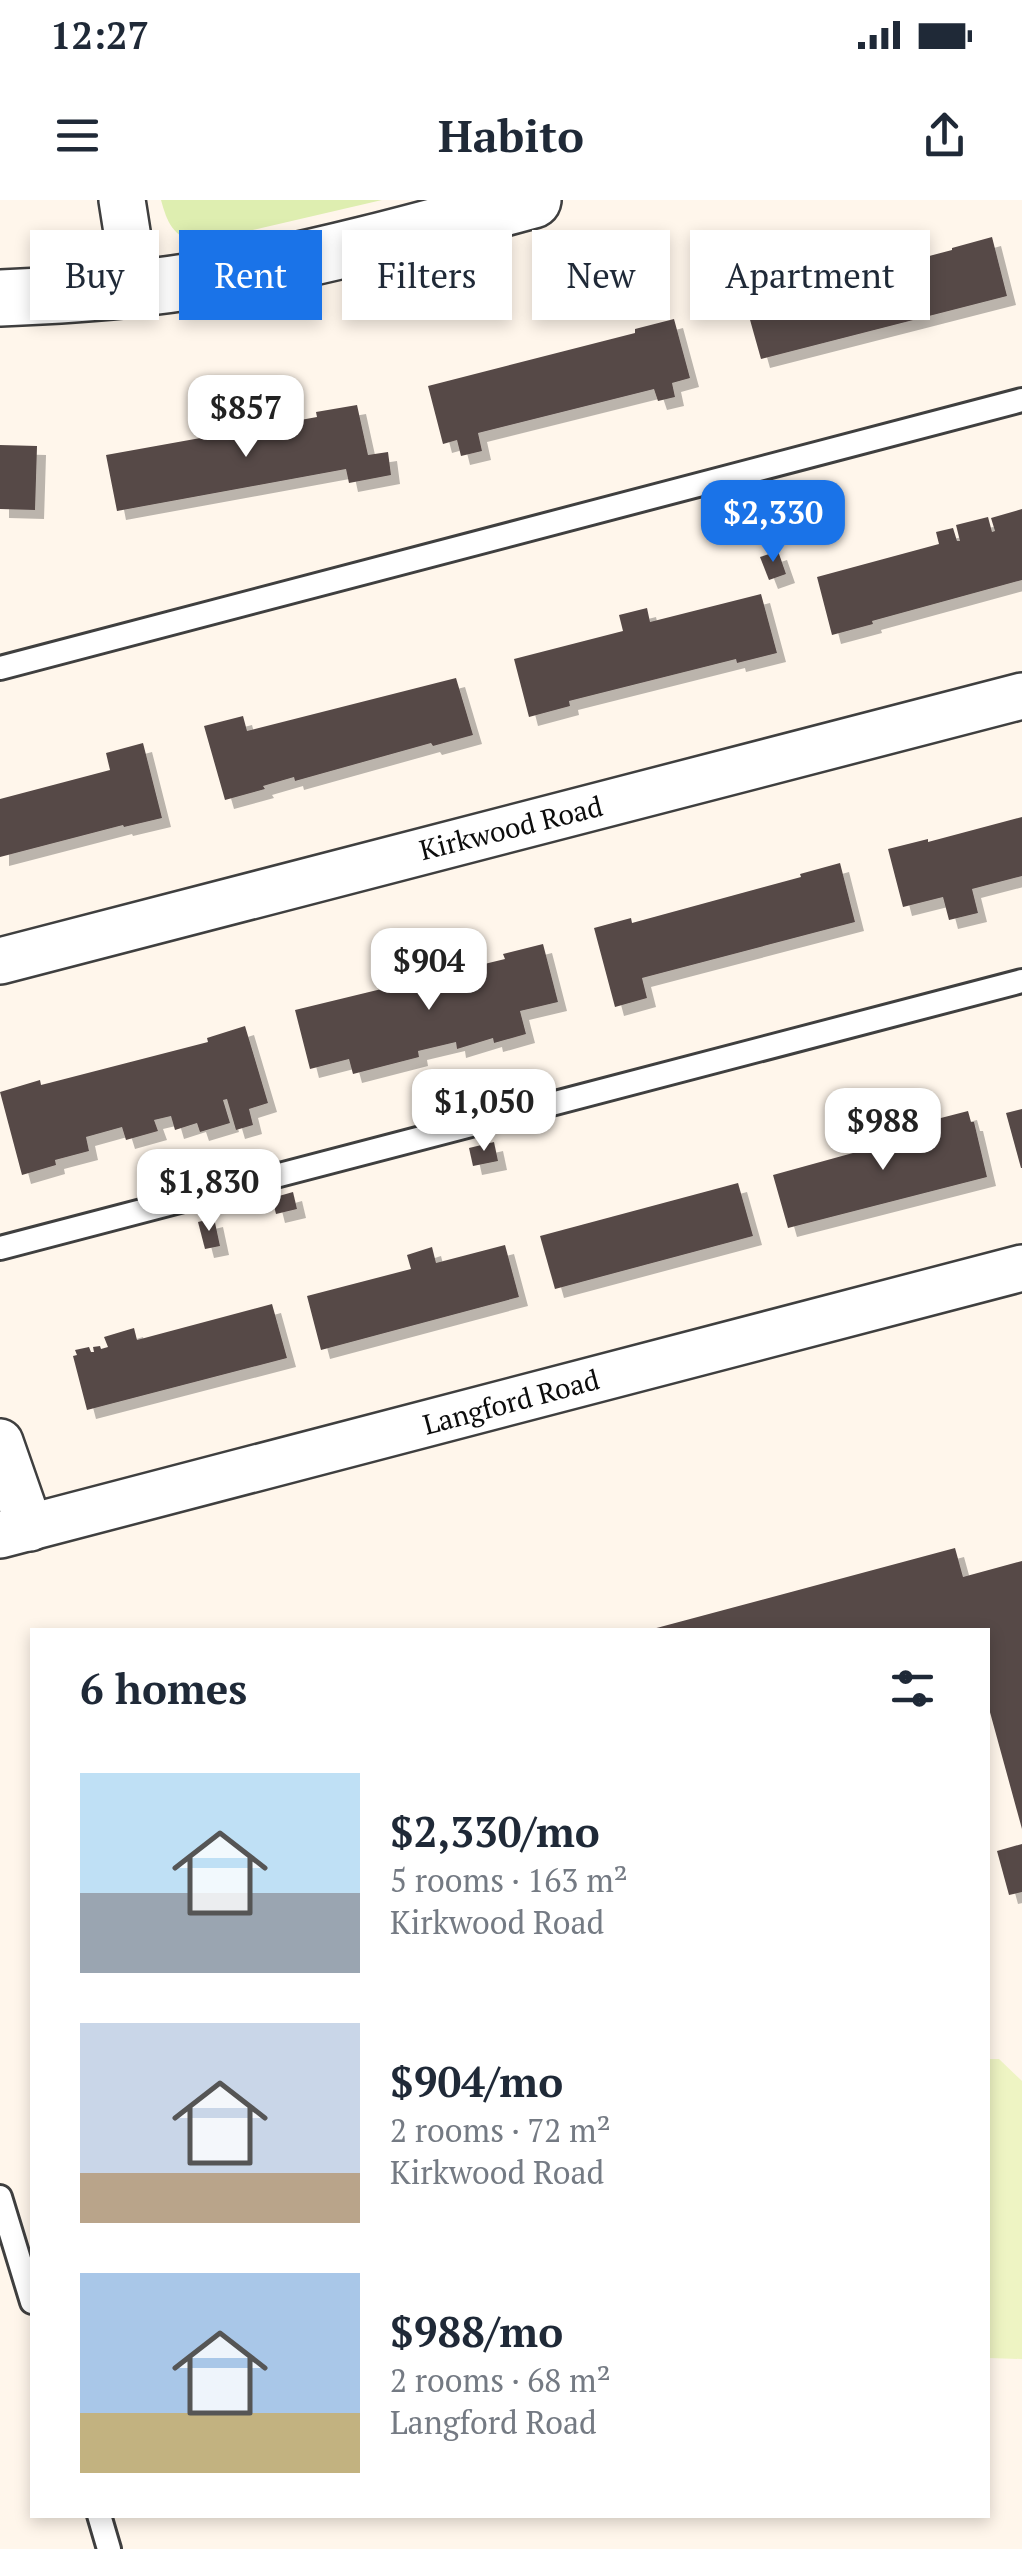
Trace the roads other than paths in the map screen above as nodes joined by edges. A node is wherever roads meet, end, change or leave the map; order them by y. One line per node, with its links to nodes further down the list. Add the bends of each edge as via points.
1 (122, 200): 3 (street)
2 (534, 200): 4 (street, via 347,250)
3 (127, 230)
4 (159, 286)
5 (30, 297): 6 (street)
6 (0, 298)
7 (1022, 400): 8 (lane)
8 (0, 668)
9 (1022, 696): 10 (street, Kirkwood Road)
10 (0, 960)
11 (1022, 982): 12 (lane)
12 (0, 1248)
13 (1022, 1268): 15 (street, Langford Road)
14 (0, 1442): 15 (street)
15 (15, 1532)
16 (0, 2197): 17 (lane)
17 (30, 2295)
18 (99, 2518): 19 (lane)
19 (109, 2549)

